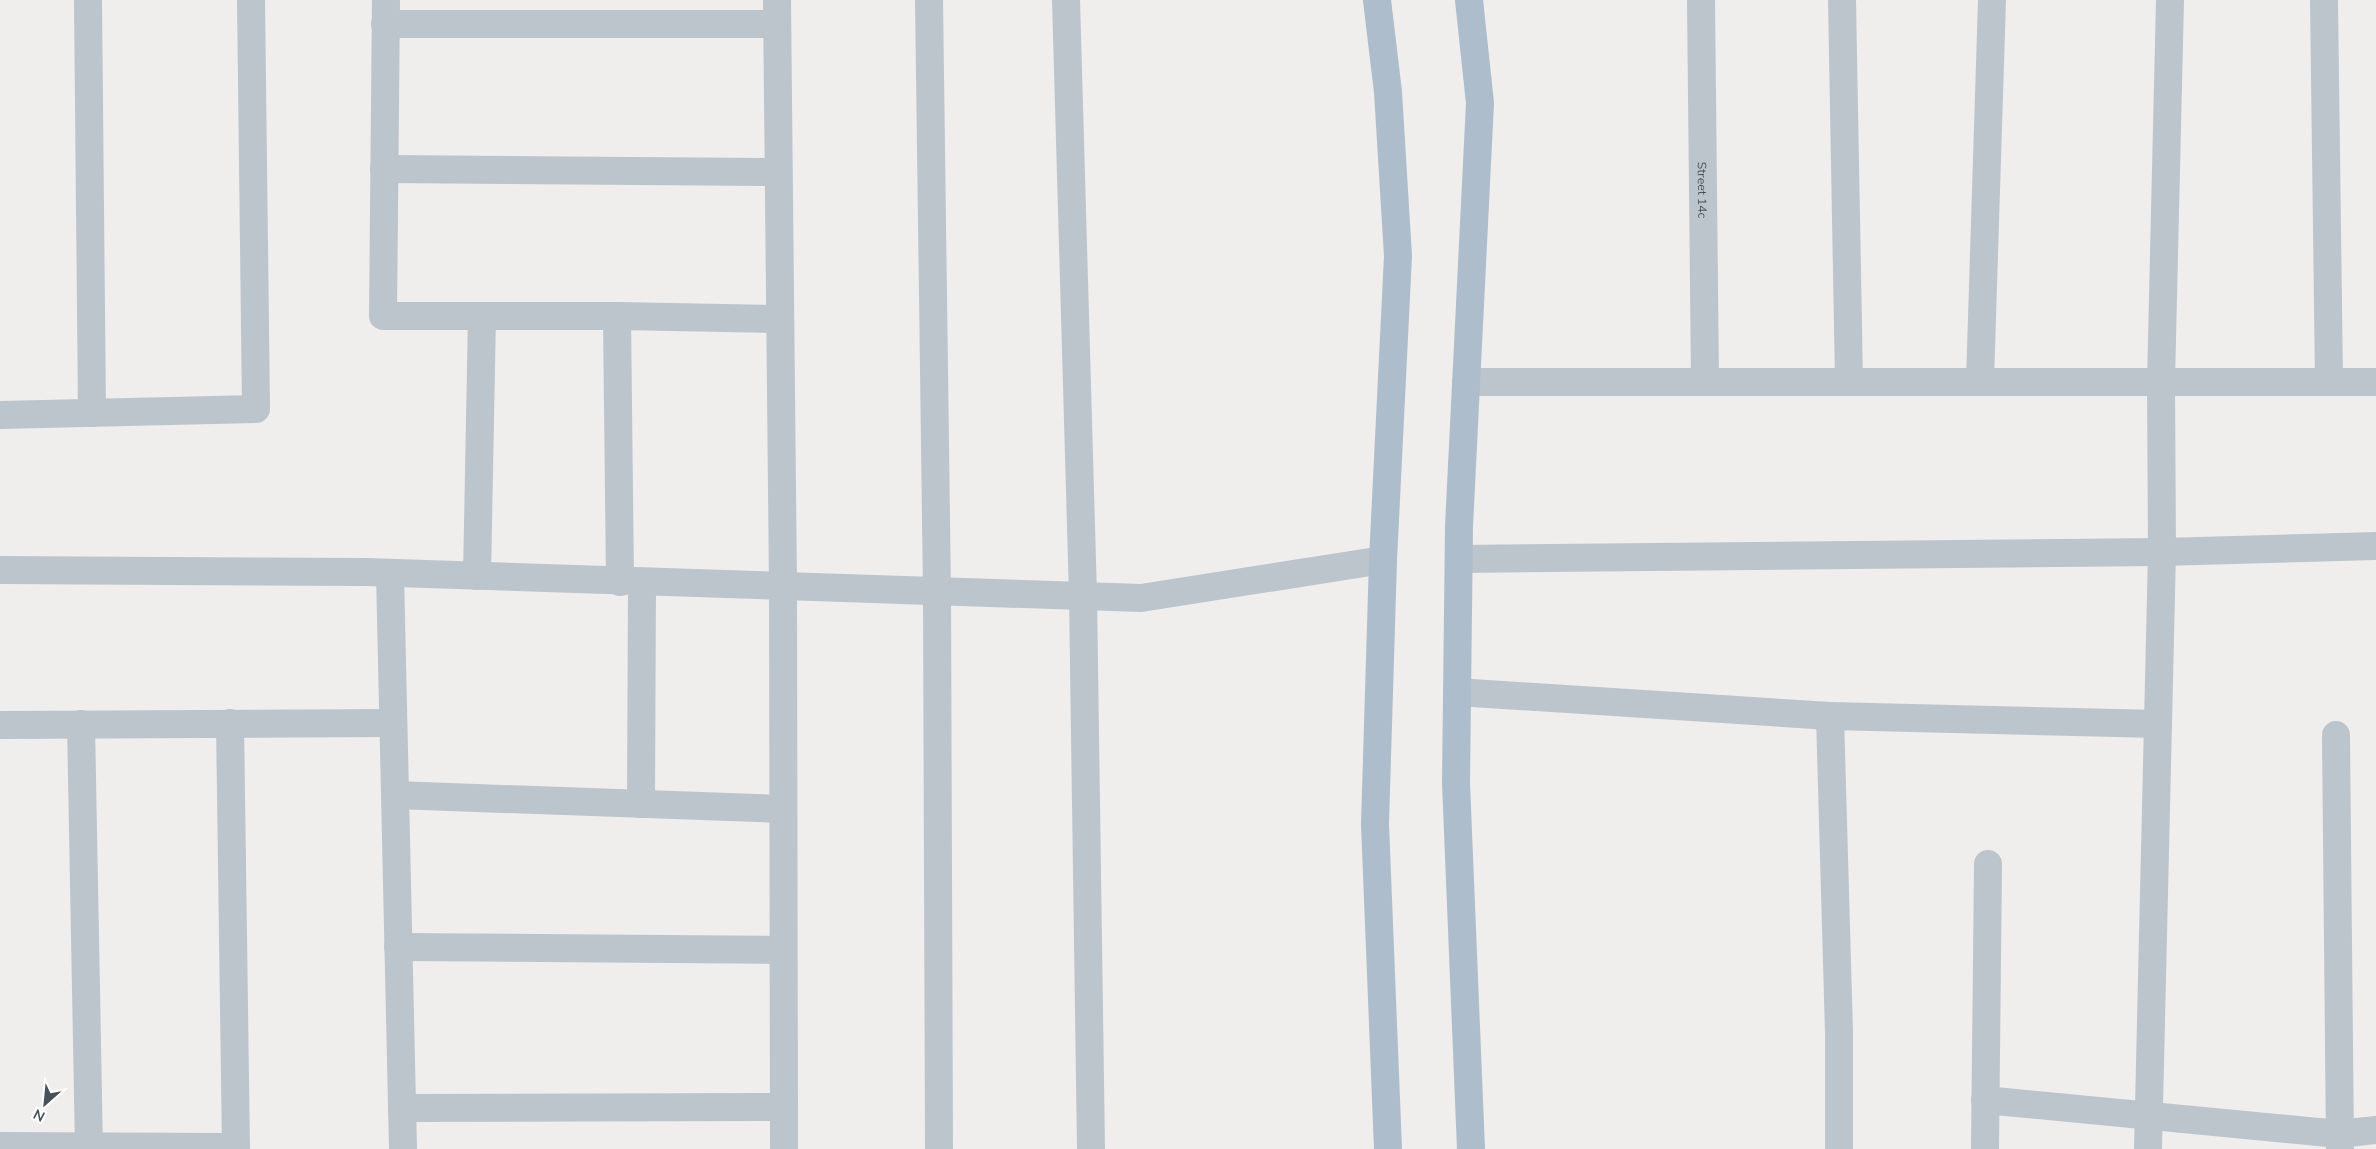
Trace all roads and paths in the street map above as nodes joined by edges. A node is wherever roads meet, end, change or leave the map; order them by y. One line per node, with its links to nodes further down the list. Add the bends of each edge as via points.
1 (88, 0): 26 (street)
2 (251, 0): 26 (street, via 256,409)
3 (929, 0): 37 (street)
4 (1066, 0): 38 (street)
5 (1377, 0): 31 (main road, via 1388,92 1398,256)
6 (1469, 0): 22 (main road, via 1480,103)
7 (1701, 0): 20 (street, Street 14c)
8 (1842, 0): 21 (street)
9 (1992, 0): 19 (street)
10 (2170, 0): 23 (street)
11 (2324, 0): 24 (street)
12 (386, 12): 13 (street); 14 (street)
13 (777, 12): 15 (street)
14 (384, 169): 15 (street); 16 (street, via 383,316)
15 (778, 172): 18 (street)
16 (482, 316): 17 (street); 34 (street)
17 (617, 316): 18 (street); 35 (street)
18 (780, 319): 36 (street)
19 (1980, 380): 21 (street); 23 (street)
20 (1705, 381): 21 (street); 22 (street)
21 (1849, 381)
22 (1466, 382): 30 (main road)
23 (2160, 382): 24 (street); 29 (street)
24 (2329, 382): 25 (street)
25 (2376, 382)
26 (92, 413): 27 (street)
27 (0, 416)
28 (2376, 546): 29 (street)
29 (2162, 552): 30 (street); 44 (street)
30 (1459, 559): 39 (main road)
31 (1383, 560): 38 (street, via 1141,598); 66 (main road, via 1375,824)
32 (0, 570): 33 (street)
33 (390, 573): 34 (street); 42 (street)
34 (477, 576): 35 (street)
35 (631, 582): 36 (street); 48 (street)
36 (783, 588): 37 (street); 49 (street)
37 (937, 592): 38 (street); 64 (street)
38 (1083, 596): 65 (street)
39 (1457, 692): 40 (street); 67 (main road, via 1456,783)
40 (1830, 716): 44 (street); 68 (street)
41 (230, 723): 42 (street); 43 (street); 61 (street)
42 (394, 723): 47 (street)
43 (81, 724): 45 (street); 60 (street)
44 (2158, 724): 56 (street)
45 (0, 725)
46 (2336, 735): 58 (street)
47 (395, 795): 48 (street); 51 (street)
48 (641, 804): 49 (street)
49 (784, 809): 52 (street)
50 (1988, 864): 53 (street)
51 (398, 947): 52 (street); 55 (street)
52 (783, 950): 54 (street)
53 (1985, 1100): 56 (street); 69 (street)
54 (784, 1107): 55 (street); 63 (street)
55 (402, 1108): 62 (street)
56 (2149, 1115): 58 (street); 70 (street)
57 (2376, 1130): 58 (street)
58 (2340, 1141)
59 (0, 1146): 60 (street)
60 (89, 1148): 61 (street)
61 (236, 1148)
62 (403, 1149)
63 (784, 1149)
64 (939, 1149)
65 (1091, 1149)
66 (1388, 1149)
67 (1471, 1149)
68 (1839, 1149)
69 (1985, 1149)
70 (2148, 1149)

